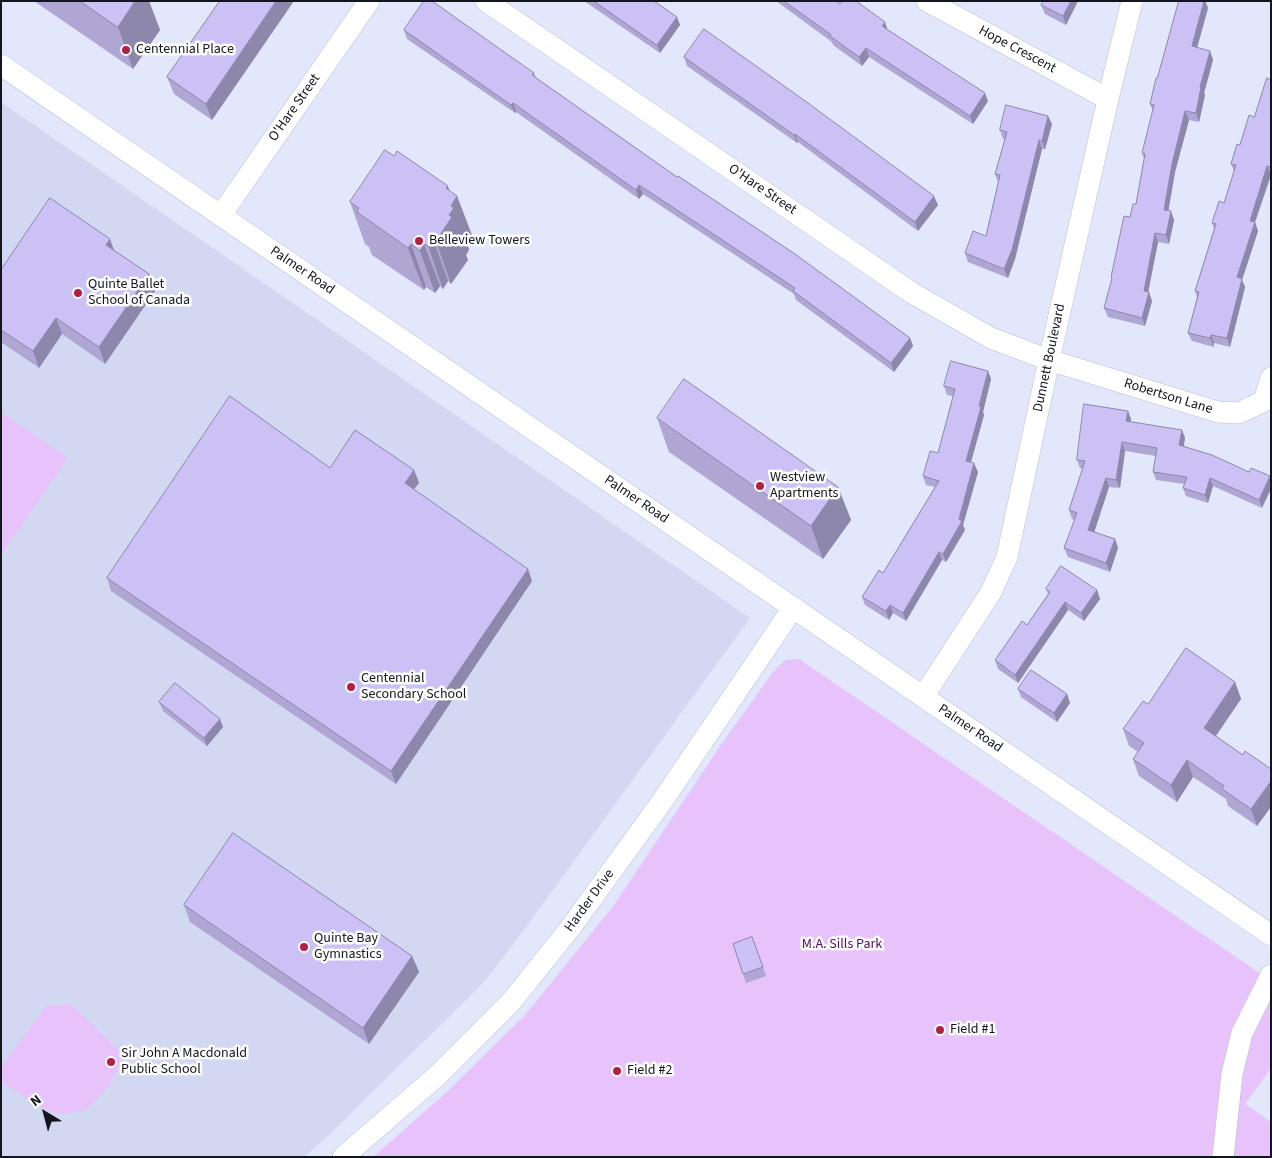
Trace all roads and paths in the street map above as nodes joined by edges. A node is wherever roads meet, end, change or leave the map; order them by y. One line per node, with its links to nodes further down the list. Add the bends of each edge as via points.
1 (369, 1): 7 (street, O'Hare Street)
2 (486, 1): 8 (street, O'Hare Street, via 912,292 991,338)
3 (927, 1): 6 (street, Hope Crescent)
4 (1132, 1): 6 (street, Dunnett Boulevard)
5 (1, 65): 7 (street, Palmer Road)
6 (1108, 99): 8 (street, Dunnett Boulevard)
7 (221, 216): 10 (street, Palmer Road)
8 (1049, 360): 9 (street, Robertson Lane, via 1218,412 1239,413 1264,401); 11 (street, Dunnett Boulevard, via 1007,557 991,592)
9 (1271, 378)
10 (793, 608): 11 (street, Palmer Road); 14 (street, Harder Drive, via 663,800 571,927 511,1002 438,1075)
11 (923, 697): 12 (street, Palmer Road)
12 (1271, 935)
13 (1271, 975): 15 (street, via 1242,1033 1232,1074)
14 (343, 1157)
15 (1223, 1157)

